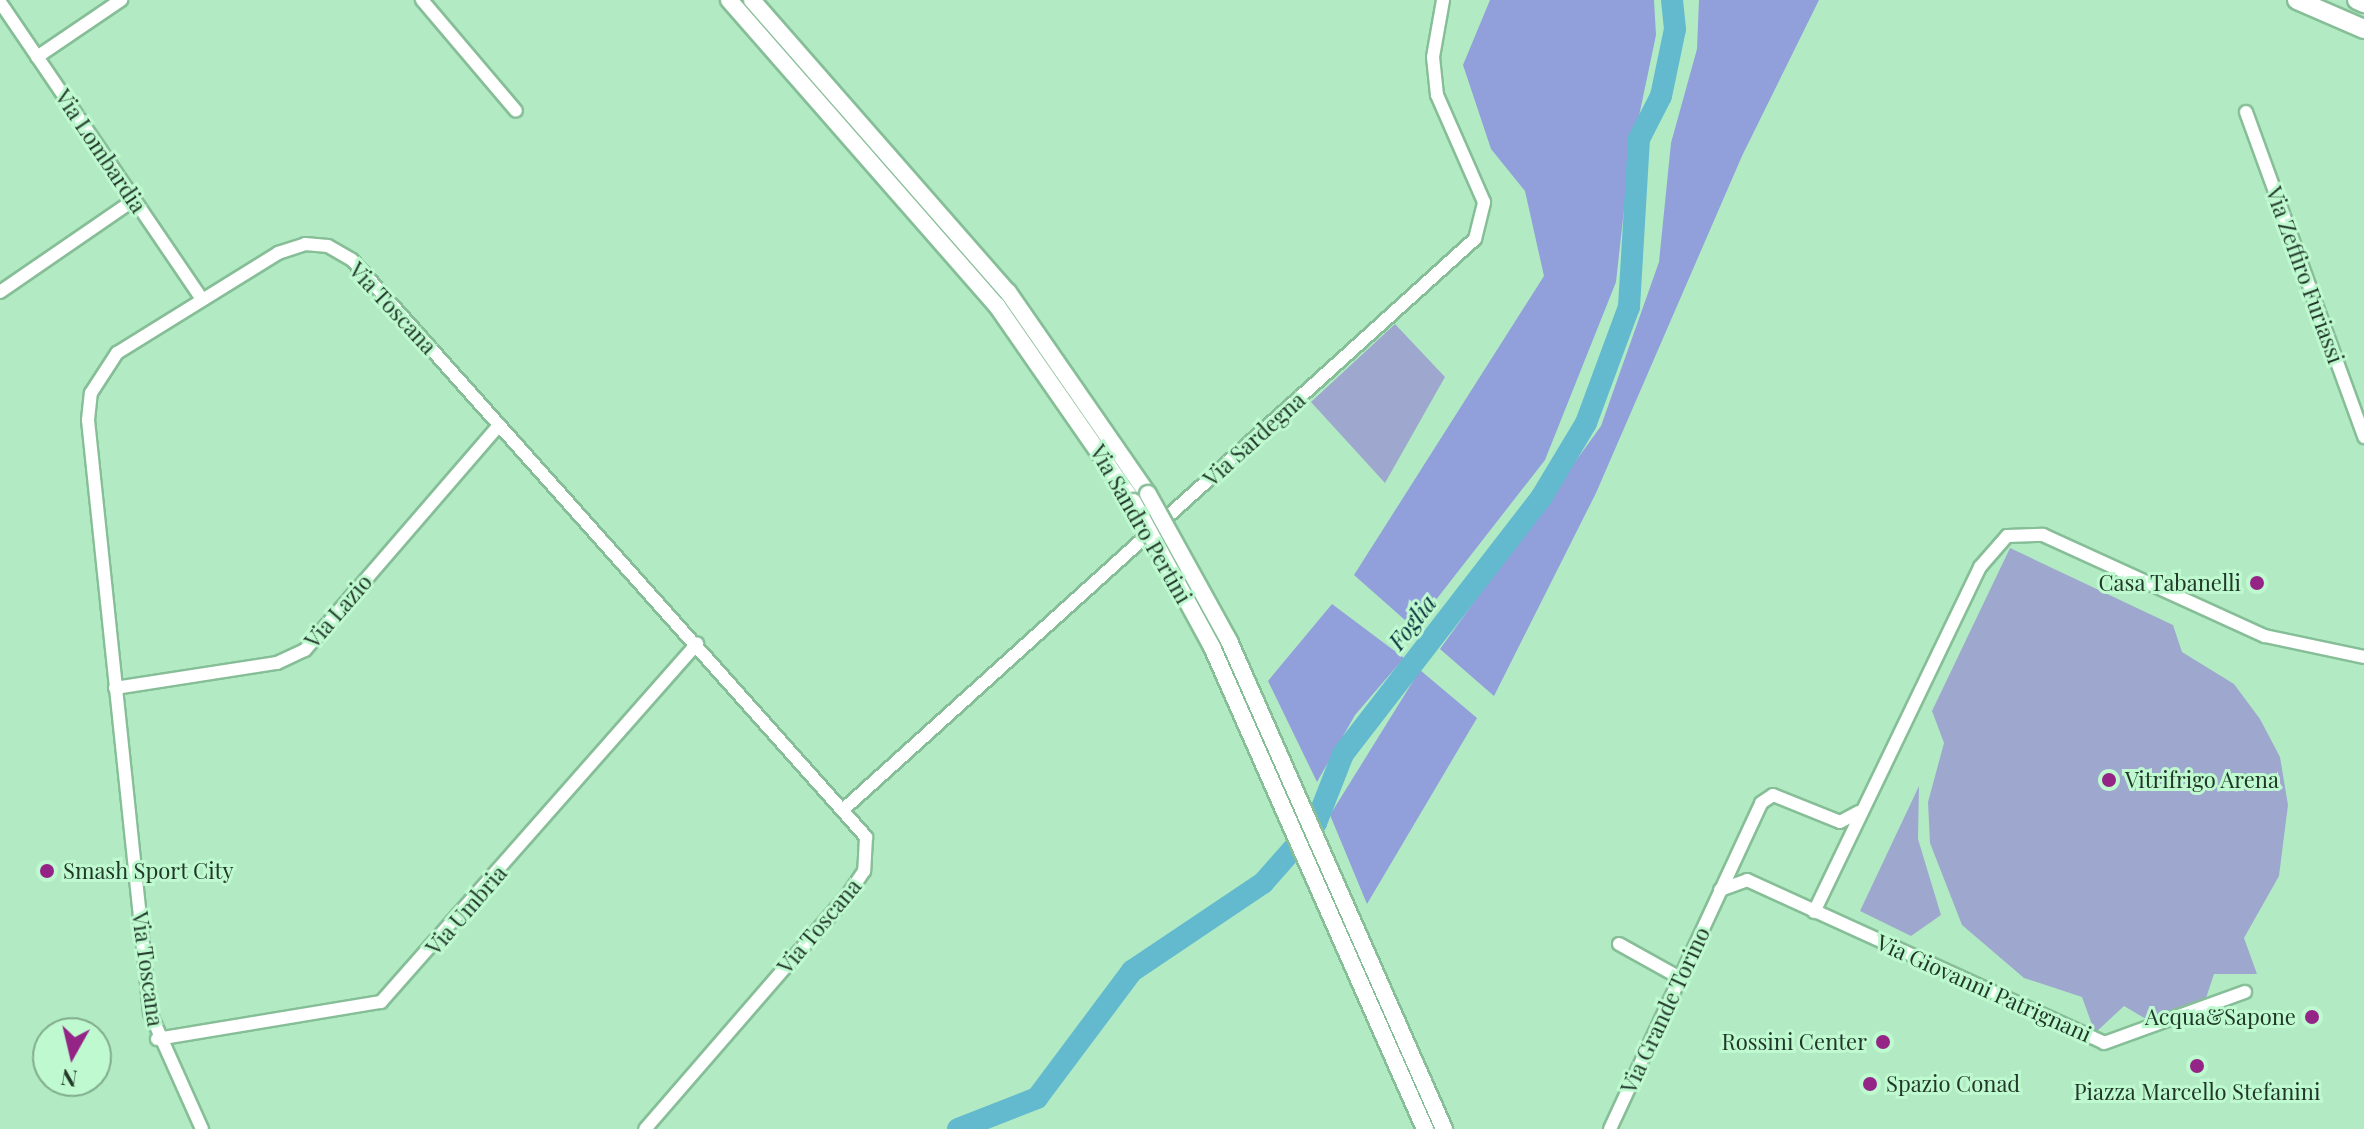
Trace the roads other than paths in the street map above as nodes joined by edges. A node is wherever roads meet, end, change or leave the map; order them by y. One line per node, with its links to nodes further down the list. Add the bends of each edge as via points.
1 (121, 0): 11 (street)
2 (422, 0): 12 (street)
3 (729, 0): 32 (main road, Via Sandro Pertini, bridge, via 997,306 1133,502 1212,647)
4 (752, 0): 33 (main road, Via Sandro Pertini, bridge, via 1008,292 1148,494 1229,641)
5 (1443, 0): 22 (street, Via Sardegna, via 1433,57 1437,95 1484,202 1475,239)
6 (2297, 0): 10 (highway)
7 (2357, 0): 9 (highway)
8 (0, 2): 11 (street, Via Lombardia)
9 (2364, 3)
10 (2364, 29)
11 (37, 57): 14 (street, Via Lombardia)
12 (516, 111)
13 (2246, 112): 18 (street, Via Zeffiro Furiassi)
14 (134, 200): 15 (street); 16 (street, Via Lombardia)
15 (0, 292)
16 (202, 299): 17 (street, Via Toscana, via 278,253 328,246 352,260); 21 (street, Via Toscana, via 117,353 91,393)
17 (499, 425): 19 (street, Via Toscana); 21 (street, Via Lazio, via 305,650 277,663)
18 (2364, 437)
19 (697, 643): 22 (street, Via Toscana); 29 (street, Via Umbria, via 396,992 363,1009)
20 (2364, 657): 23 (street, via 2265,636 2043,535 2007,536 1980,567)
21 (115, 688): 29 (street, Via Toscana)
22 (845, 808): 31 (street, Via Toscana, via 866,837 864,871)
23 (1862, 809): 24 (street, Via Grande Torino, via 1840,822 1766,797); 25 (street)
24 (1720, 890): 25 (street, via 1737,877); 27 (street, Via Grande Torino)
25 (1814, 912): 28 (street, Via Giovanni Patrignani, via 2104,1043)
26 (1619, 944): 27 (street)
27 (1680, 978): 34 (street, Via Grande Torino)
28 (2245, 992)
29 (157, 1039): 30 (street, Via Toscana)
30 (202, 1129)
31 (645, 1129)
32 (1425, 1129)
33 (1444, 1129)
34 (1610, 1129)

